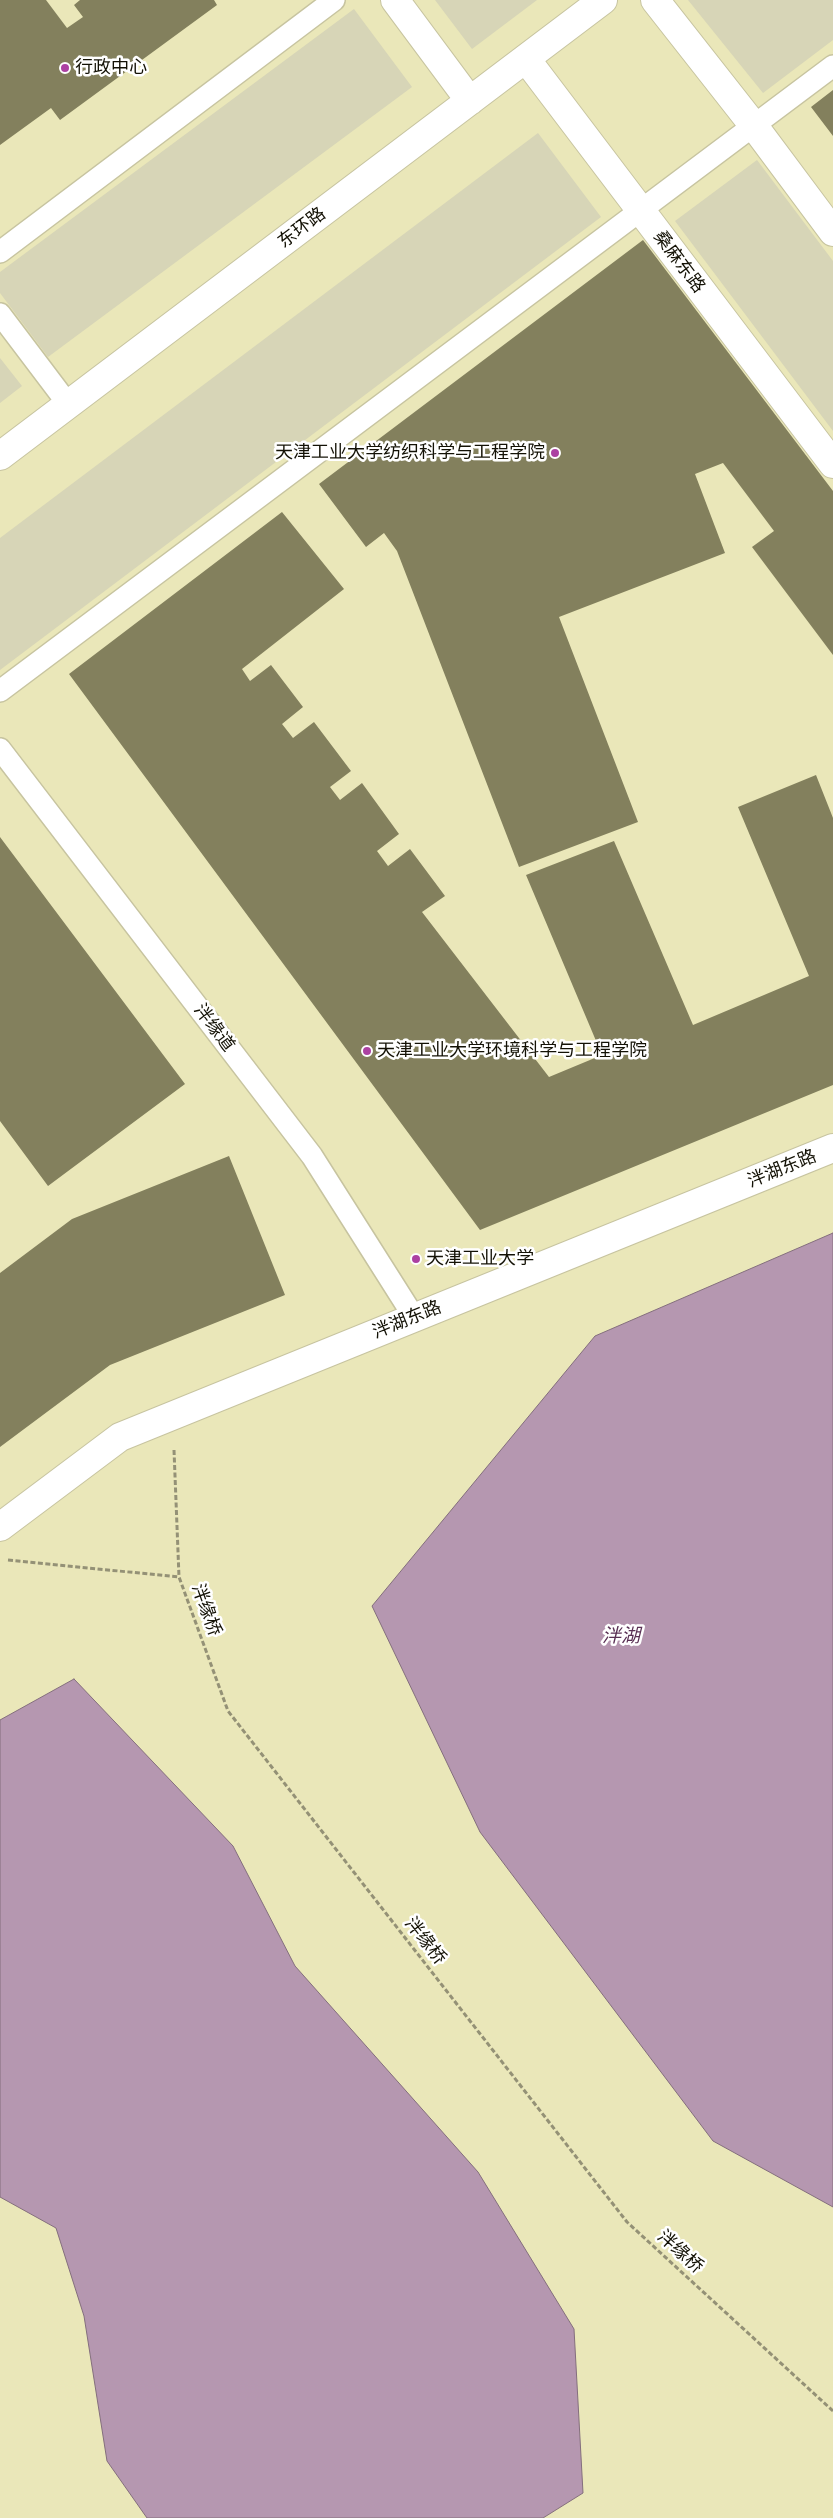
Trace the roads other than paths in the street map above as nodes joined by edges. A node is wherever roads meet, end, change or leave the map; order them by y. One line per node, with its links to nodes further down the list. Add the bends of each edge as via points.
1 (334, 0): 11 (lane)
2 (395, 0): 7 (street)
3 (603, 0): 5 (street, 东环路)
4 (655, 0): 8 (street)
5 (526, 59): 7 (street, 东环路); 9 (street, 桑麻东路)
6 (833, 66): 8 (lane)
7 (470, 101): 13 (street, 东环路)
8 (754, 126): 9 (lane); 10 (street)
9 (641, 212): 15 (street, 桑麻东路); 16 (lane)
10 (833, 232)
11 (0, 252)
12 (0, 314): 13 (lane)
13 (68, 404): 14 (street, 东环路)
14 (0, 456)
15 (833, 464)
16 (0, 692)
17 (0, 749): 19 (lane, 泮缘道, via 312,1156)
18 (833, 1148): 19 (street, 泮湖东路)
19 (414, 1317): 20 (street, 泮湖东路, via 120,1437)
20 (0, 1527)

